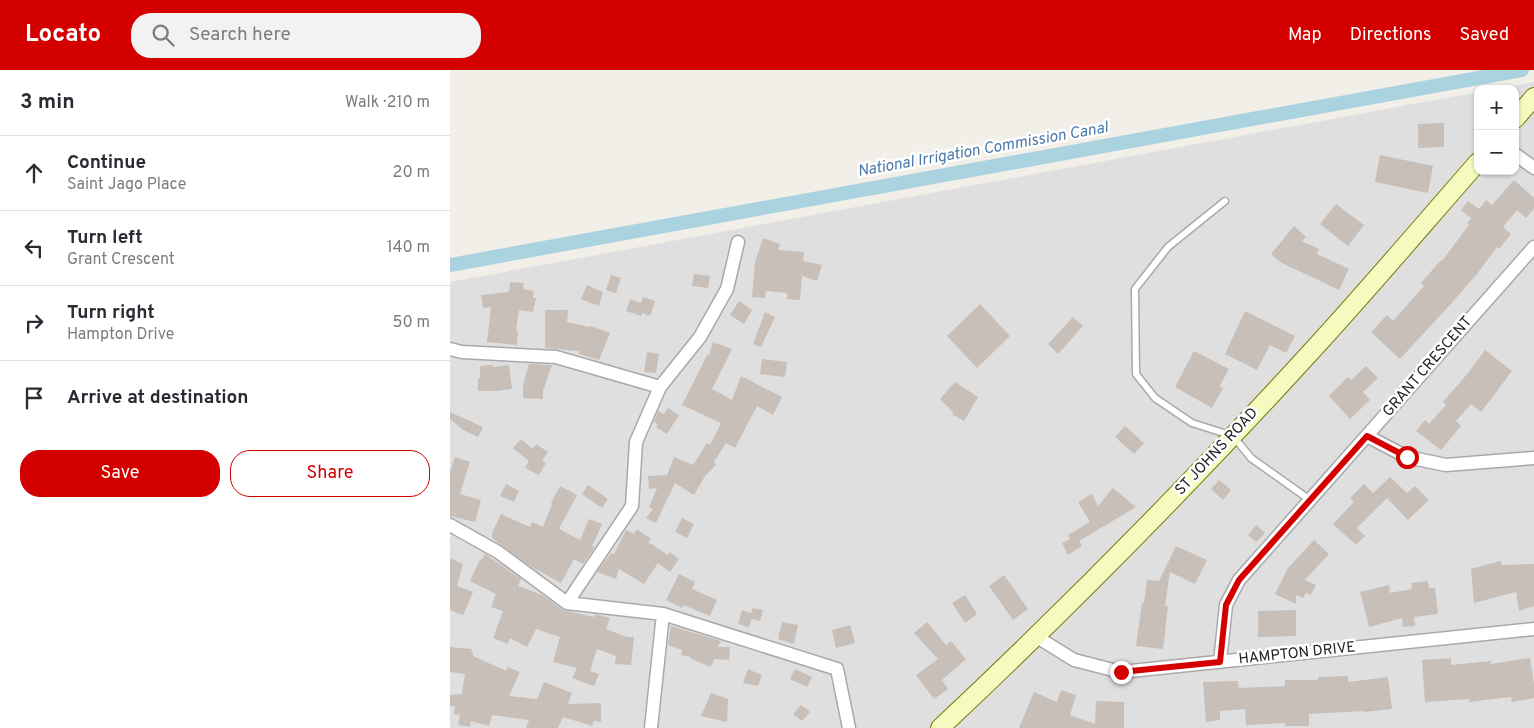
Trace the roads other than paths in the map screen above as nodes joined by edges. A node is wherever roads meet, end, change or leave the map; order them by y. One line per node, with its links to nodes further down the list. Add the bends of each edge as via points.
1 (1534, 97): 2 (street)
2 (1519, 114)
3 (1519, 157): 5 (street)
4 (1474, 167): 11 (street, ST JOHNS ROAD)
5 (1534, 168)
6 (1225, 201): 11 (lane, via 1168,247 1135,289 1136,374 1155,398 1192,423)
7 (738, 242): 10 (street, via 727,289 700,337)
8 (1534, 247): 12 (street, GRANT CRESCENT)
9 (450, 349): 10 (street, via 556,357)
10 (660, 387): 16 (street, via 636,442 632,506)
11 (1233, 436): 14 (lane, via 1251,458); 19 (street, ST JOHNS ROAD)
12 (1367, 436): 13 (street, via 1407,457 1446,465); 14 (street, GRANT CRESCENT)
13 (1534, 458)
14 (1310, 500): 20 (street, GRANT CRESCENT, via 1239,580 1226,605)
15 (450, 525): 16 (street, via 498,552)
16 (567, 603): 17 (street)
17 (663, 614): 21 (street); 22 (street, via 837,669)
18 (1534, 629): 20 (street, HAMPTON DRIVE)
19 (1037, 637): 20 (street, HAMPTON DRIVE, via 1074,660 1121,672); 23 (street, ST JOHNS ROAD)
20 (1220, 662)
21 (651, 728)
22 (849, 728)
23 (940, 728)

